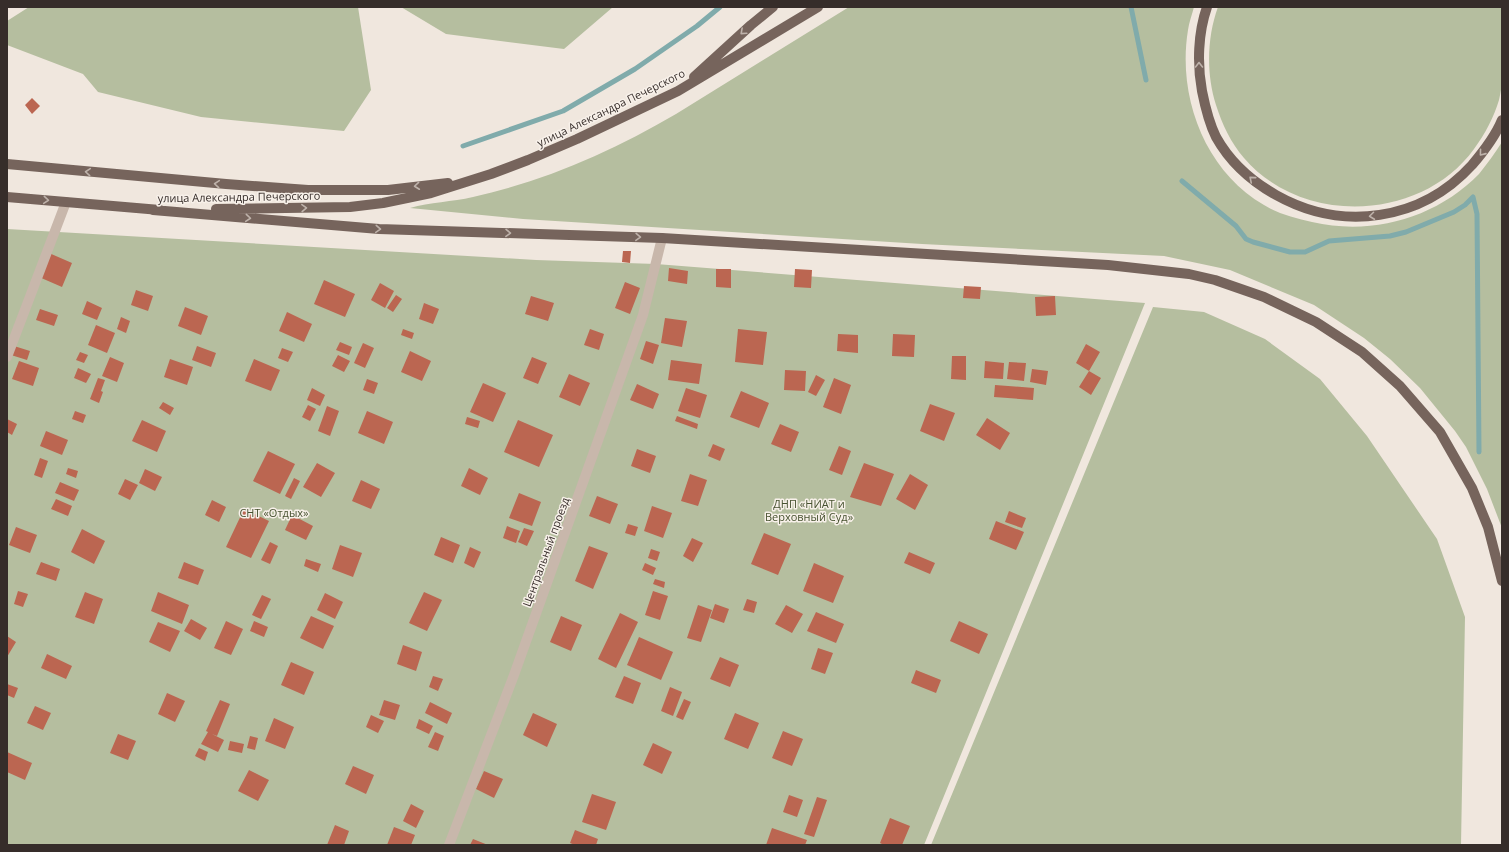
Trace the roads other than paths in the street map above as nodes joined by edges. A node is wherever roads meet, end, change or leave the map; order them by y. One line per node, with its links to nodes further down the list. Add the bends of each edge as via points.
1 (773, 7): 4 (main road, one-way to 4)
2 (818, 7): 4 (main road, улица Александра Печерского)
3 (1207, 7): 5 (main road, one-way to 3, via 1488,145 1460,177 1422,202 1398,211 1361,217 1325,214 1300,207 1268,191 1249,177 1216,135 1207,113 1199,78 1200,38)
4 (678, 91): 7 (main road, улица Александра Печерского, via 562,146)
5 (1502, 120)
6 (7, 164): 7 (main road, улица Александра Печерского, one-way to 6, via 388,190 308,190)
7 (470, 180): 10 (main road, улица Александра Печерского, one-way to 7, via 350,207 424,195)
8 (7, 197): 9 (main road, улица Александра Печерского, one-way to 9)
9 (66, 202): 10 (main road, улица Александра Печерского); 12 (street)
10 (154, 210): 11 (main road, one-way to 11, via 379,229)
11 (662, 238): 13 (main road, via 1108,266 1189,274 1229,284 1264,297 1300,314 1348,342 1378,365 1414,400 1440,432 1472,488 1488,527); 14 (street, Центральный проезд, via 643,315 605,425)
12 (7, 357)
13 (1502, 581)
14 (449, 845)

